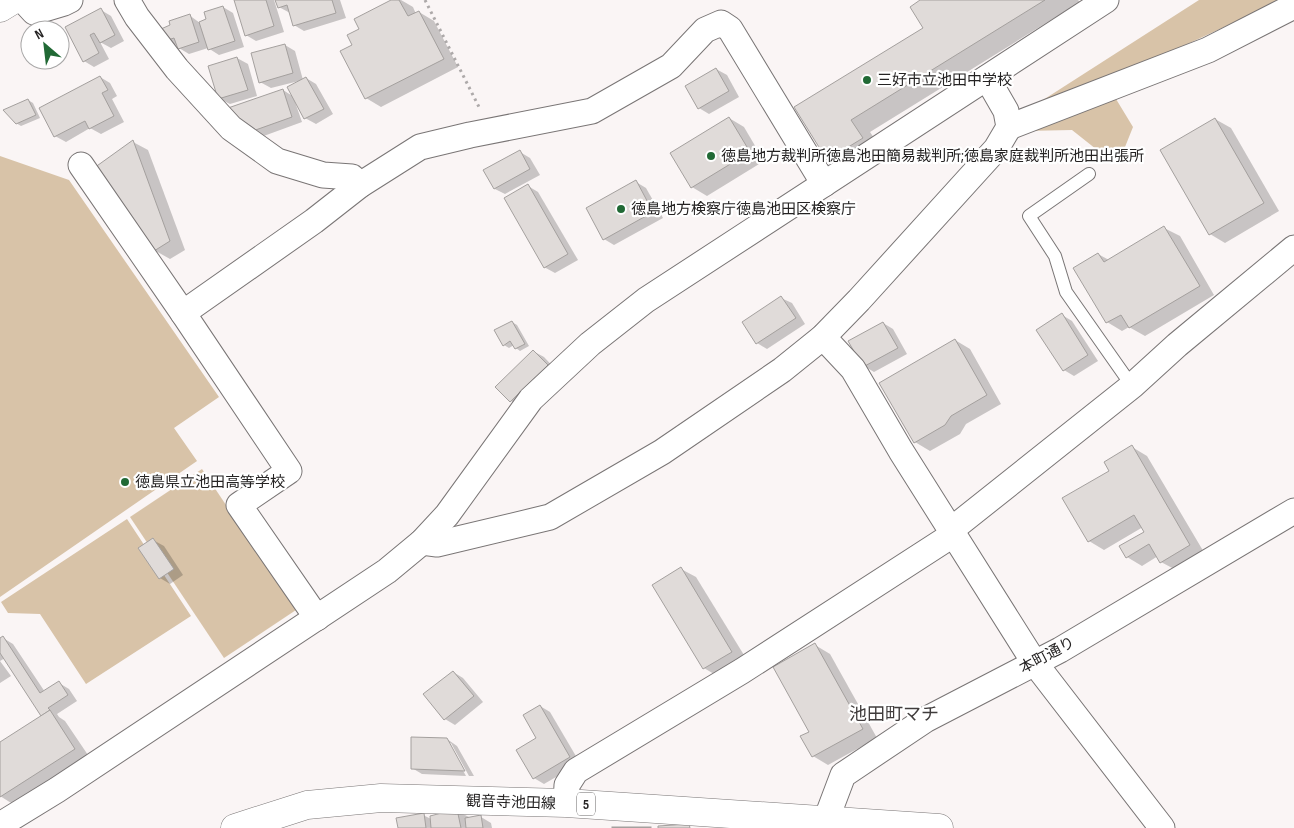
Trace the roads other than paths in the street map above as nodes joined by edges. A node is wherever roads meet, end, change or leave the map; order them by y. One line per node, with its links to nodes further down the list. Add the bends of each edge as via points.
1 (13, 0): 7 (main road)
2 (23, 0): 3 (street, via 34,12)
3 (70, 0)
4 (126, 0): 13 (street, via 177,69 231,128 277,161 323,175 352,177)
5 (1106, 0): 8 (street)
6 (1294, 6): 9 (street, via 1208,50)
7 (0, 8)
8 (987, 78): 9 (street, via 1006,111); 12 (street)
9 (1009, 127): 16 (street, via 996,149)
10 (81, 165): 15 (street)
11 (1089, 174): 17 (lane, via 1029,216 1055,256 1066,292)
12 (824, 184): 13 (street, via 730,29 721,23 705,30 671,66 592,111 420,147); 20 (street, via 646,300 590,344 532,399 447,515)
13 (360, 185): 15 (street)
14 (1294, 249): 17 (street)
15 (183, 313): 21 (street, via 289,471 239,505)
16 (823, 337): 19 (street, via 852,369); 20 (street, via 782,370 662,452 550,517 437,544)
17 (1132, 386): 19 (street)
18 (1294, 511): 22 (street, 本町通り, via 1060,650)
19 (952, 532): 22 (street); 23 (street, via 931,550 742,671 576,771 566,785)
20 (422, 542): 21 (street, via 387,571)
21 (318, 618): 25 (street)
22 (1034, 662): 24 (street, 本町通り, via 925,720 843,774); 29 (street)
23 (566, 803): 24 (main road, 観音寺池田線 / 5); 27 (main road, 観音寺池田線 / 5, via 381,798 307,805)
24 (826, 820): 26 (main road, 観音寺池田線 / 5)
25 (0, 826)
26 (858, 826): 28 (main road, 観音寺池田線 / 5)
27 (235, 828)
28 (939, 828)
29 (1162, 828)

